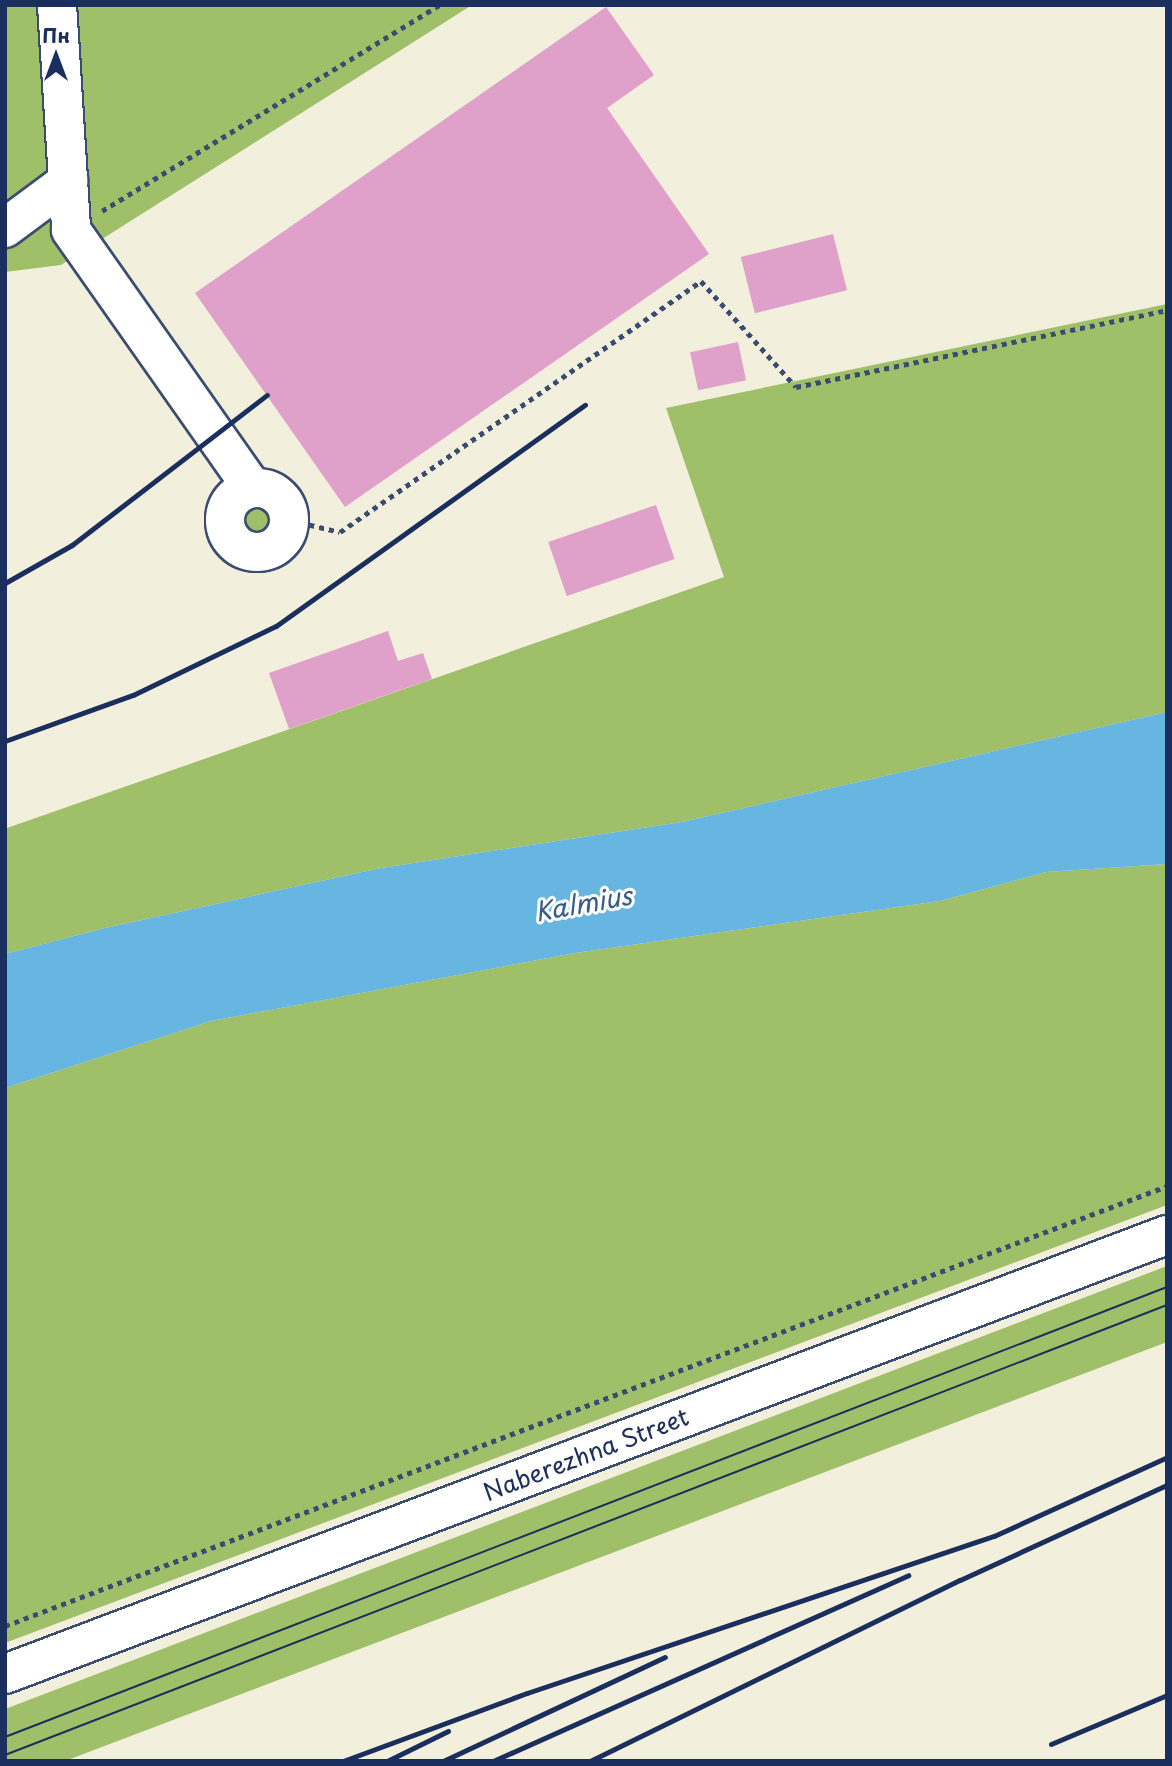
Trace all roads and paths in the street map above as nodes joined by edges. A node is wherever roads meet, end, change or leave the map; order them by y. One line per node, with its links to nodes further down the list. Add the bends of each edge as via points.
1 (57, 5): 3 (main road)
2 (439, 5): 5 (path)
3 (68, 181): 4 (main road); 5 (main road)
4 (5, 228)
5 (71, 230): 7 (main road)
6 (1167, 310): 8 (path, via 796,387 701,281 340,532)
7 (252, 488): 8 (main road, via 263,488 282,499); 8 (main road, via 233,499 225,520 227,531 241,548 273,548 282,541)
8 (289, 520)
9 (1167, 1186): 11 (path)
10 (1167, 1235): 12 (main road, Naberezhna Street)
11 (5, 1626)
12 (5, 1674)

